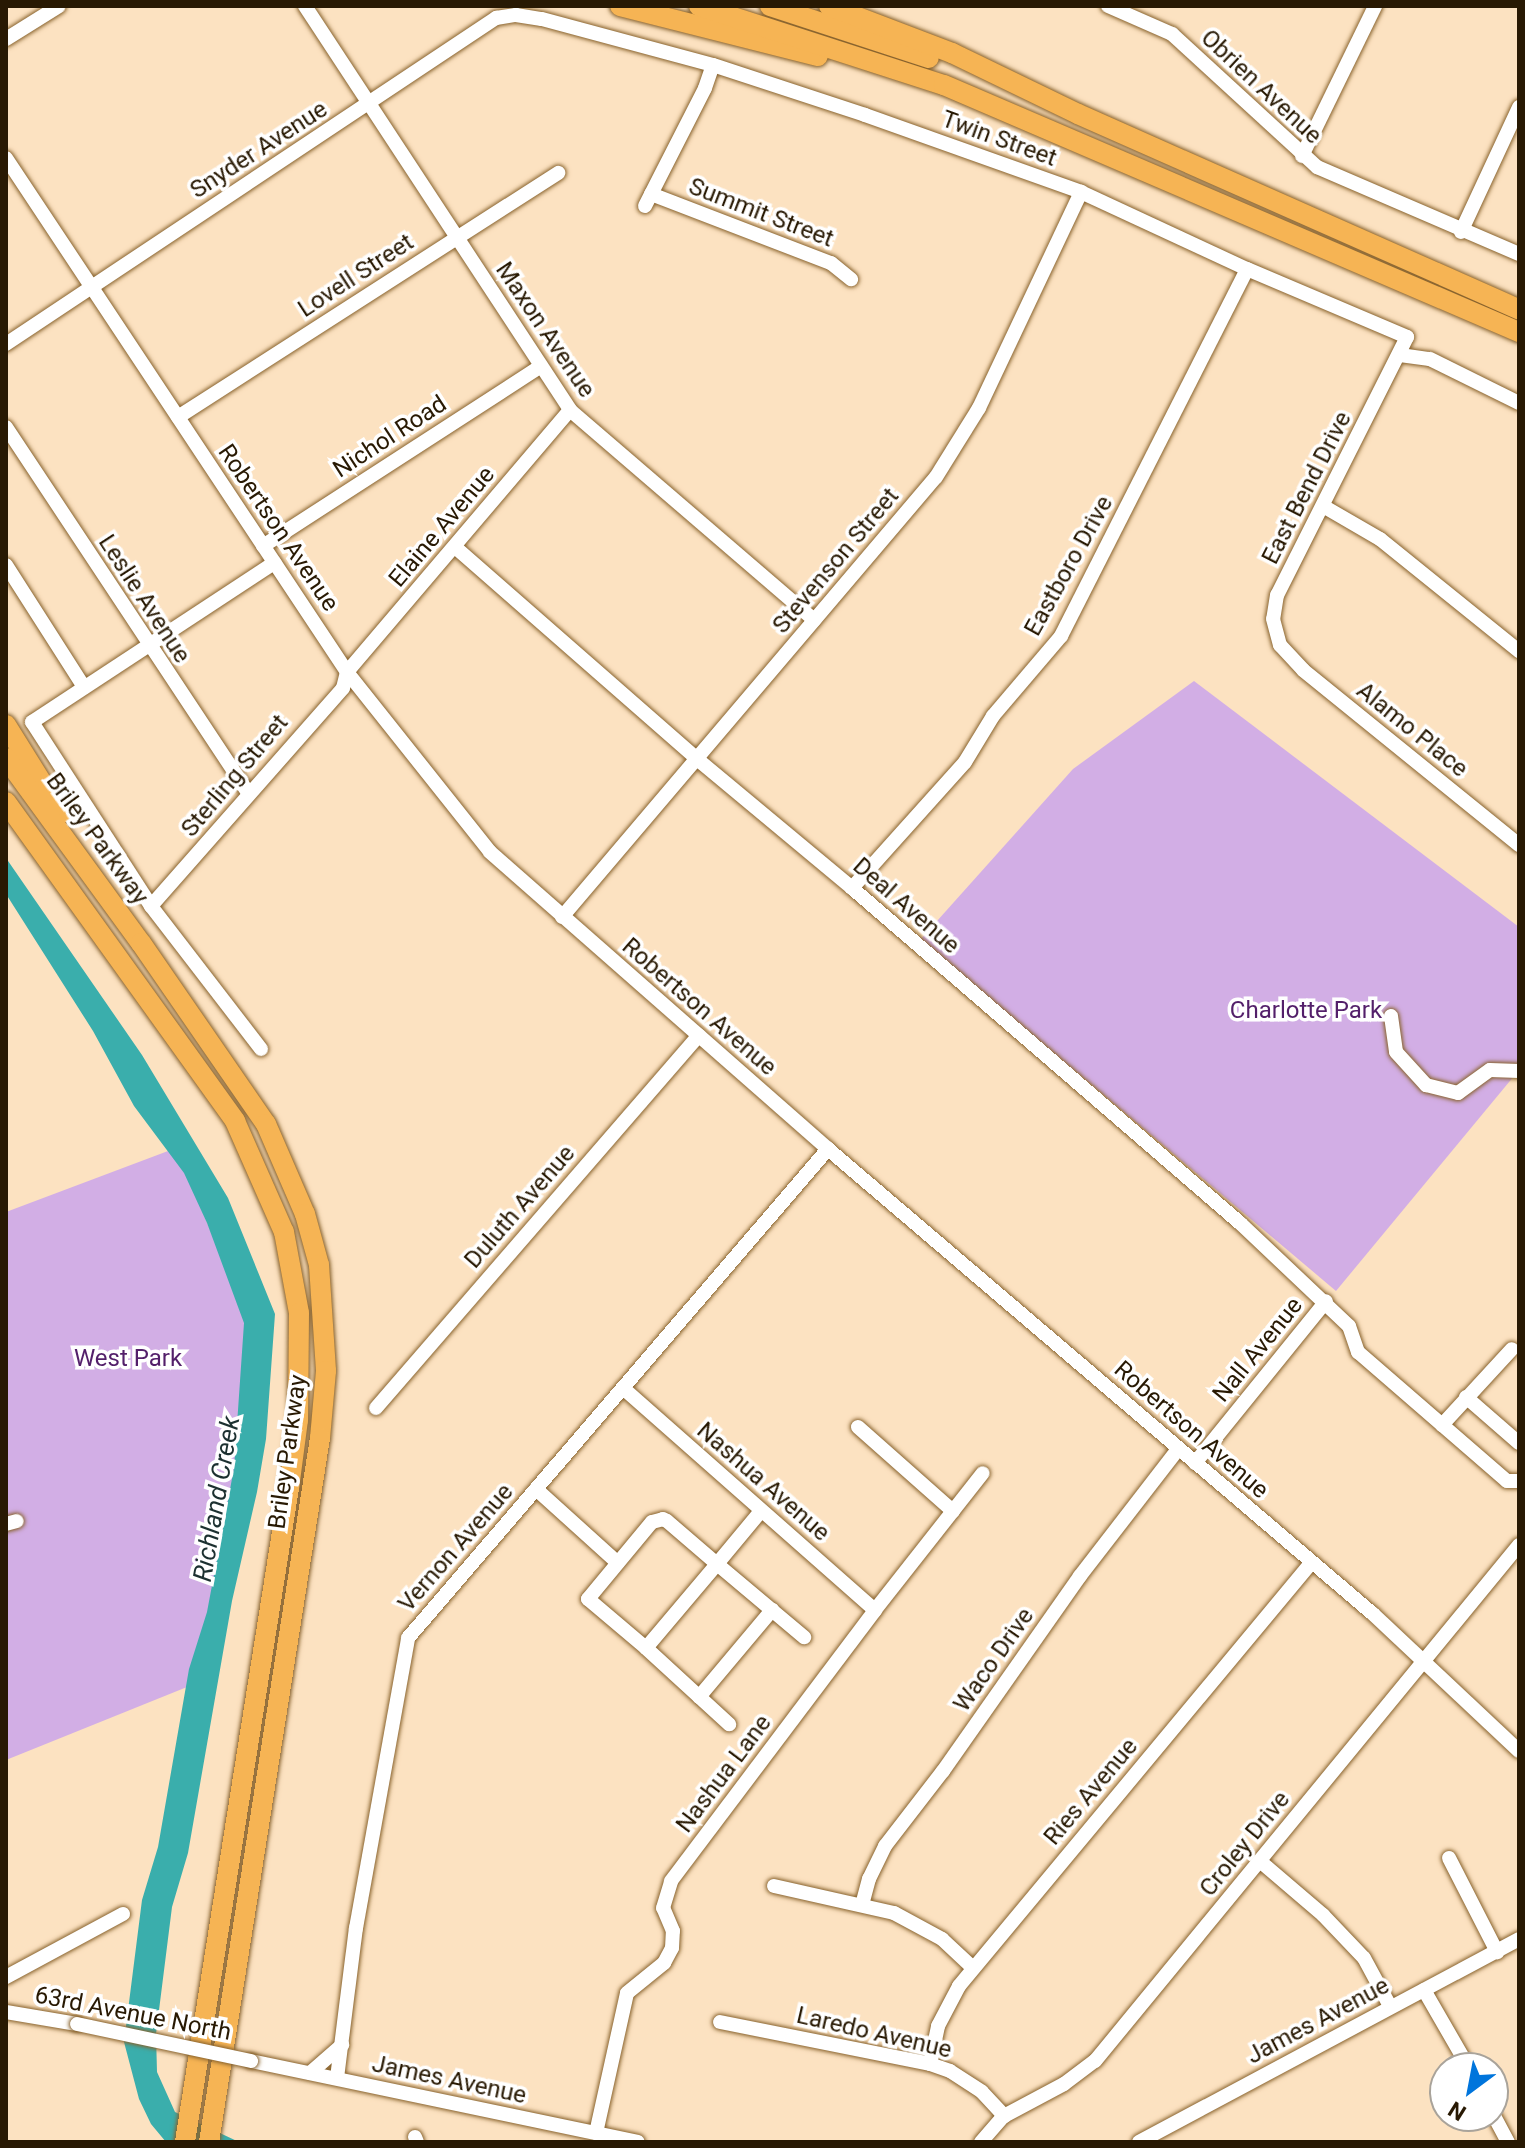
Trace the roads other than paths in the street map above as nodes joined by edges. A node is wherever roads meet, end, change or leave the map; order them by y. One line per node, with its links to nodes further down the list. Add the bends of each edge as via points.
1 (59, 6): 10 (street)
2 (305, 6): 13 (street, Maxon Avenue)
3 (620, 6): 12 (highway)
4 (699, 6): 12 (highway)
5 (770, 6): 15 (highway, via 946,63)
6 (829, 6): 15 (highway, via 952,53)
7 (1108, 6): 16 (street, Obrien Avenue, via 1172,34)
8 (1375, 6): 16 (street)
9 (542, 19): 11 (street, Twin Street); 13 (street, Snyder Avenue, via 496,18)
10 (6, 39)
11 (713, 65): 19 (street, Twin Street); 24 (street, Summit Street, via 648,200 831,263)
12 (922, 78): 27 (highway)
13 (370, 103): 21 (street, Maxon Avenue); 25 (street, Snyder Avenue)
14 (1519, 107): 20 (street)
15 (1078, 114): 26 (highway)
16 (1302, 156): 20 (street, Obrien Avenue)
17 (6, 158): 25 (street, Robertson Avenue)
18 (558, 173): 21 (street, Lovell Street)
19 (1081, 192): 23 (street, Twin Street); 40 (street, Stevenson Street, via 979,408 936,477)
20 (1461, 232): 22 (street, Obrien Avenue)
21 (456, 236): 30 (street, Maxon Avenue); 33 (street, Lovell Street)
22 (1519, 254)
23 (1247, 269): 29 (street, Twin Street, via 1407,337); 52 (street, Eastboro Drive, via 1061,636 993,716 965,762)
24 (851, 279)
25 (94, 285): 28 (street, Snyder Avenue); 33 (street, Robertson Avenue)
26 (1519, 309)
27 (1519, 332)
28 (6, 344)
29 (1400, 355): 31 (street, via 1430,359); 35 (street, East Bend Drive)
30 (541, 366): 32 (street, Maxon Avenue); 36 (street, Nichol Road)
31 (1519, 403)
32 (570, 410): 37 (street, Elaine Avenue); 40 (street, Maxon Avenue)
33 (178, 417): 36 (street, Robertson Avenue)
34 (6, 427): 42 (street, Leslie Avenue)
35 (1323, 506): 41 (street, East Bend Drive, via 1277,595 1273,619); 43 (street, via 1380,539)
36 (263, 546): 38 (street, Robertson Avenue)
37 (455, 547): 44 (street, Elaine Avenue); 48 (street, Deal Avenue)
38 (274, 563): 42 (street); 44 (street, Robertson Avenue)
39 (6, 565): 45 (street)
40 (814, 620): 48 (street, Stevenson Street)
41 (1280, 645): 51 (street, Alamo Place, via 1303,670)
42 (148, 646): 45 (street); 49 (street, Leslie Avenue)
43 (1519, 651)
44 (347, 672): 49 (street, Sterling Street, via 343,688); 54 (street, Robertson Avenue, via 490,852)
45 (84, 687): 53 (street, via 32,722)
46 (6, 725): 55 (highway)
47 (6, 758): 55 (highway, Briley Parkway)
48 (696, 758): 52 (street, Deal Avenue); 54 (street, Stevenson Street)
49 (248, 793): 53 (street, Sterling Street)
50 (6, 802): 109 (highway, Briley Parkway, via 235,1121 284,1232 299,1313 298,1420 289,1488)
51 (1519, 845)
52 (852, 888): 61 (street, Deal Avenue)
53 (151, 906): 58 (street)
54 (562, 917): 57 (street, Robertson Avenue)
55 (141, 943): 110 (highway, Briley Parkway, via 266,1124 305,1214 319,1265 323,1316 326,1371 320,1438)
56 (1391, 1016): 59 (street, via 1396,1052 1426,1085 1458,1093 1490,1070)
57 (699, 1035): 60 (street, Robertson Avenue); 65 (street, Duluth Avenue)
58 (261, 1049)
59 (1519, 1071)
60 (828, 1149): 63 (street, Vernon Avenue); 69 (street, Robertson Avenue)
61 (1326, 1301): 66 (street, Deal Avenue, via 1349,1326 1358,1352); 70 (street, Nall Avenue)
62 (1512, 1349): 64 (street)
63 (623, 1388): 73 (street, Vernon Avenue); 74 (street, Nashua Avenue)
64 (1466, 1397): 66 (street); 68 (street)
65 (376, 1408)
66 (1442, 1425): 72 (street, Deal Avenue, via 1507,1481)
67 (858, 1427): 75 (street)
68 (1519, 1443)
69 (1178, 1449): 70 (street, Robertson Avenue); 91 (street, Waco Drive, via 885,1846)
70 (1195, 1463): 78 (street, Robertson Avenue)
71 (983, 1473): 75 (street, Nashua Lane)
72 (1519, 1481)
73 (536, 1489): 77 (street); 101 (street, Vernon Avenue, via 408,1638 356,1928)
74 (761, 1511): 79 (street); 81 (street, Nashua Avenue)
75 (953, 1511): 81 (street, Nashua Lane)
76 (1519, 1545): 84 (street, Croley Drive)
77 (618, 1563): 79 (street, via 652,1522 663,1519); 83 (street, via 588,1599)
78 (1311, 1563): 84 (street, Robertson Avenue); 95 (street, Ries Avenue)
79 (717, 1564): 80 (street); 83 (street)
80 (772, 1610): 82 (street); 85 (street)
81 (875, 1610): 108 (street, Nashua Lane, via 671,1881 663,1908 673,1931 672,1948 664,1963 627,1993)
82 (804, 1637)
83 (646, 1648): 85 (street)
84 (1423, 1658): 87 (street, Robertson Avenue); 89 (street, Croley Drive)
85 (699, 1697): 86 (street)
86 (729, 1724)
87 (1519, 1751)
88 (1449, 1858): 94 (street)
89 (1261, 1862): 98 (street, via 1364,1958); 107 (street, Croley Drive, via 1095,2061)
90 (774, 1886): 91 (street)
91 (862, 1905): 95 (street, via 894,1913 942,1939)
92 (123, 1914): 96 (street)
93 (1519, 1939): 94 (street, James Avenue)
94 (1497, 1952): 97 (street, James Avenue)
95 (973, 1968): 104 (street, Ries Avenue, via 938,2026)
96 (6, 1977)
97 (1424, 1990): 98 (street, James Avenue); 102 (street)
98 (1390, 2006): 113 (street, James Avenue)
99 (6, 2012): 103 (street, 63rd Avenue North, bridge)
100 (720, 2022): 104 (street, Laredo Avenue)
101 (342, 2045): 105 (street); 106 (street, Vernon Avenue)
102 (1460, 2052)
103 (251, 2061): 105 (street, James Avenue)
104 (930, 2064): 107 (street, Laredo Avenue, via 982,2092)
105 (310, 2073): 106 (street, James Avenue)
106 (337, 2078): 108 (street, James Avenue)
107 (1004, 2116): 112 (street, Croley Drive)
108 (596, 2133): 111 (street, James Avenue)
109 (185, 2142)
110 (209, 2142)
111 (638, 2142)
112 (981, 2142)
113 (1139, 2142)

